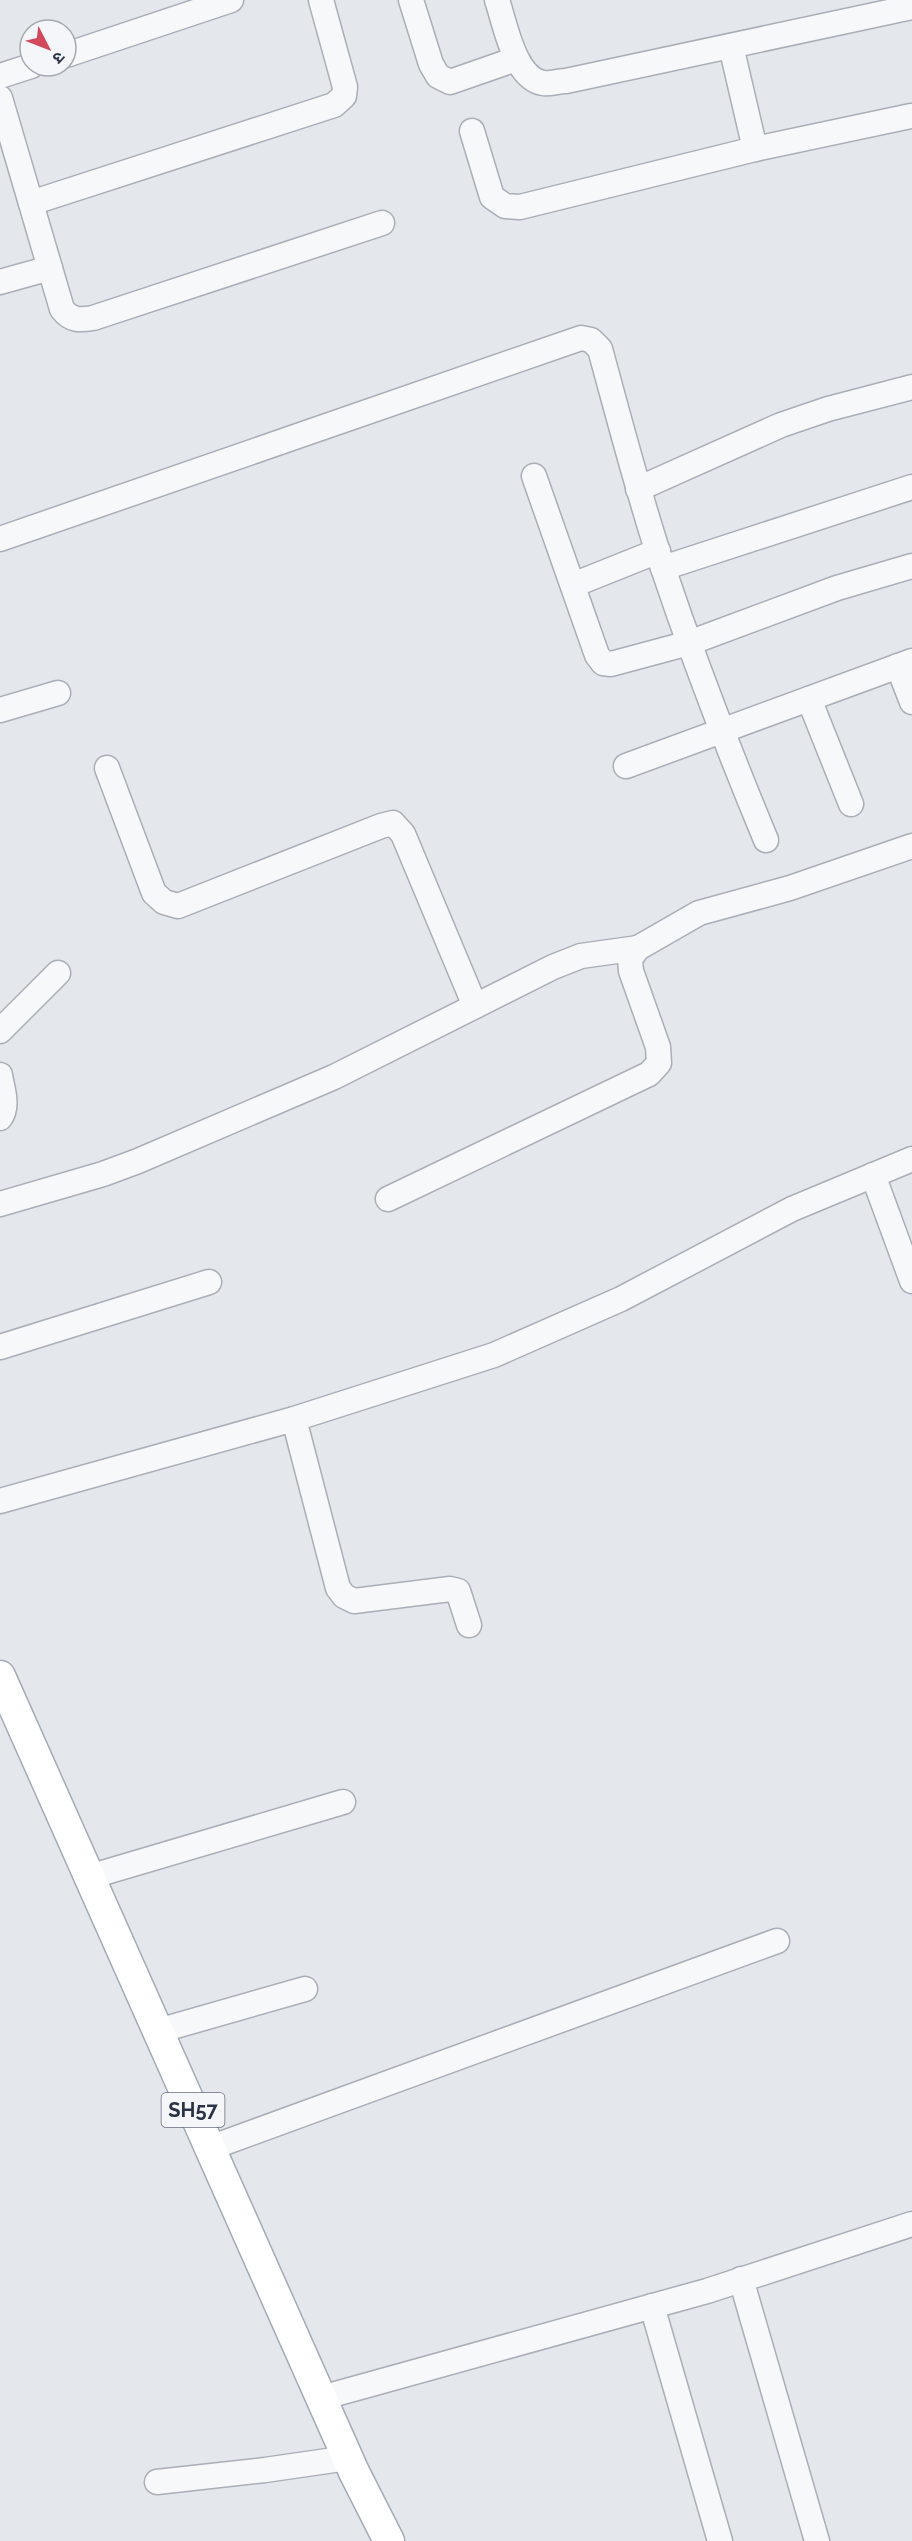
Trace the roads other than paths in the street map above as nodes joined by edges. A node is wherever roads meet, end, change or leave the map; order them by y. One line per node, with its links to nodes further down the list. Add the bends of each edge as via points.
1 (231, 0): 7 (street)
2 (321, 0): 15 (street, via 345,87 344,96 334,105)
3 (411, 0): 8 (street, via 438,76 450,82)
4 (498, 0): 8 (street)
5 (912, 7): 6 (street)
6 (731, 46): 8 (street, via 542,83 528,75); 14 (street)
7 (78, 51)
8 (516, 59)
9 (18, 70): 10 (street)
10 (0, 76)
11 (0, 98): 15 (street)
12 (911, 116): 14 (street)
13 (472, 131): 14 (street, via 492,197 505,206 520,207)
14 (755, 149)
15 (31, 203): 17 (street)
16 (382, 223): 17 (street, via 79,320 68,317 62,309)
17 (50, 268): 18 (street)
18 (0, 282)
19 (912, 387): 22 (street, via 781,425)
20 (534, 476): 26 (street)
21 (912, 487): 24 (street)
22 (639, 489): 23 (street, via 600,349 591,339 581,338); 24 (street)
23 (0, 539)
24 (660, 560): 26 (street); 27 (street)
25 (912, 566): 27 (street, via 837,588)
26 (573, 585): 27 (street, via 603,663)
27 (689, 643): 33 (street)
28 (905, 663): 30 (street); 31 (street)
29 (58, 693): 32 (street)
30 (809, 699): 33 (street); 36 (street)
31 (912, 702)
32 (0, 710)
33 (720, 731): 34 (street); 37 (street)
34 (626, 766)
35 (107, 768): 41 (street, via 154,892 164,902 178,906 393,823 403,834)
36 (851, 804)
37 (766, 840)
38 (912, 846): 39 (street, via 790,888 699,913)
39 (638, 948): 41 (street, via 581,956); 47 (street, via 630,959 631,971 658,1047 659,1063 650,1074)
40 (58, 973): 42 (street)
41 (475, 1006): 48 (street, via 334,1077 138,1161)
42 (0, 1031)
43 (0, 1075): 44 (street, via 5,1103)
44 (0, 1118)
45 (912, 1159): 46 (street)
46 (873, 1175): 49 (street); 52 (street, via 792,1209 621,1299 504,1350)
47 (388, 1199)
48 (0, 1204)
49 (912, 1281)
50 (209, 1282): 51 (street)
51 (0, 1347)
52 (294, 1419): 53 (street); 54 (street, via 338,1588 344,1596 354,1600 450,1589 462,1597)
53 (0, 1501)
54 (469, 1625)
55 (0, 1676): 57 (main road, SH57)
56 (343, 1802): 57 (street)
57 (89, 1877): 60 (main road, SH57)
58 (777, 1941): 61 (street)
59 (305, 1989): 60 (street)
60 (158, 2031): 61 (main road, SH57)
61 (210, 2148): 65 (main road, SH57)
62 (912, 2224): 63 (street)
63 (741, 2279): 64 (street); 70 (street)
64 (652, 2306): 65 (street); 69 (street)
65 (321, 2398): 66 (main road, SH57)
66 (348, 2458): 67 (street); 68 (main road, SH57)
67 (158, 2482)
68 (389, 2541)
69 (720, 2541)
70 (817, 2541)

